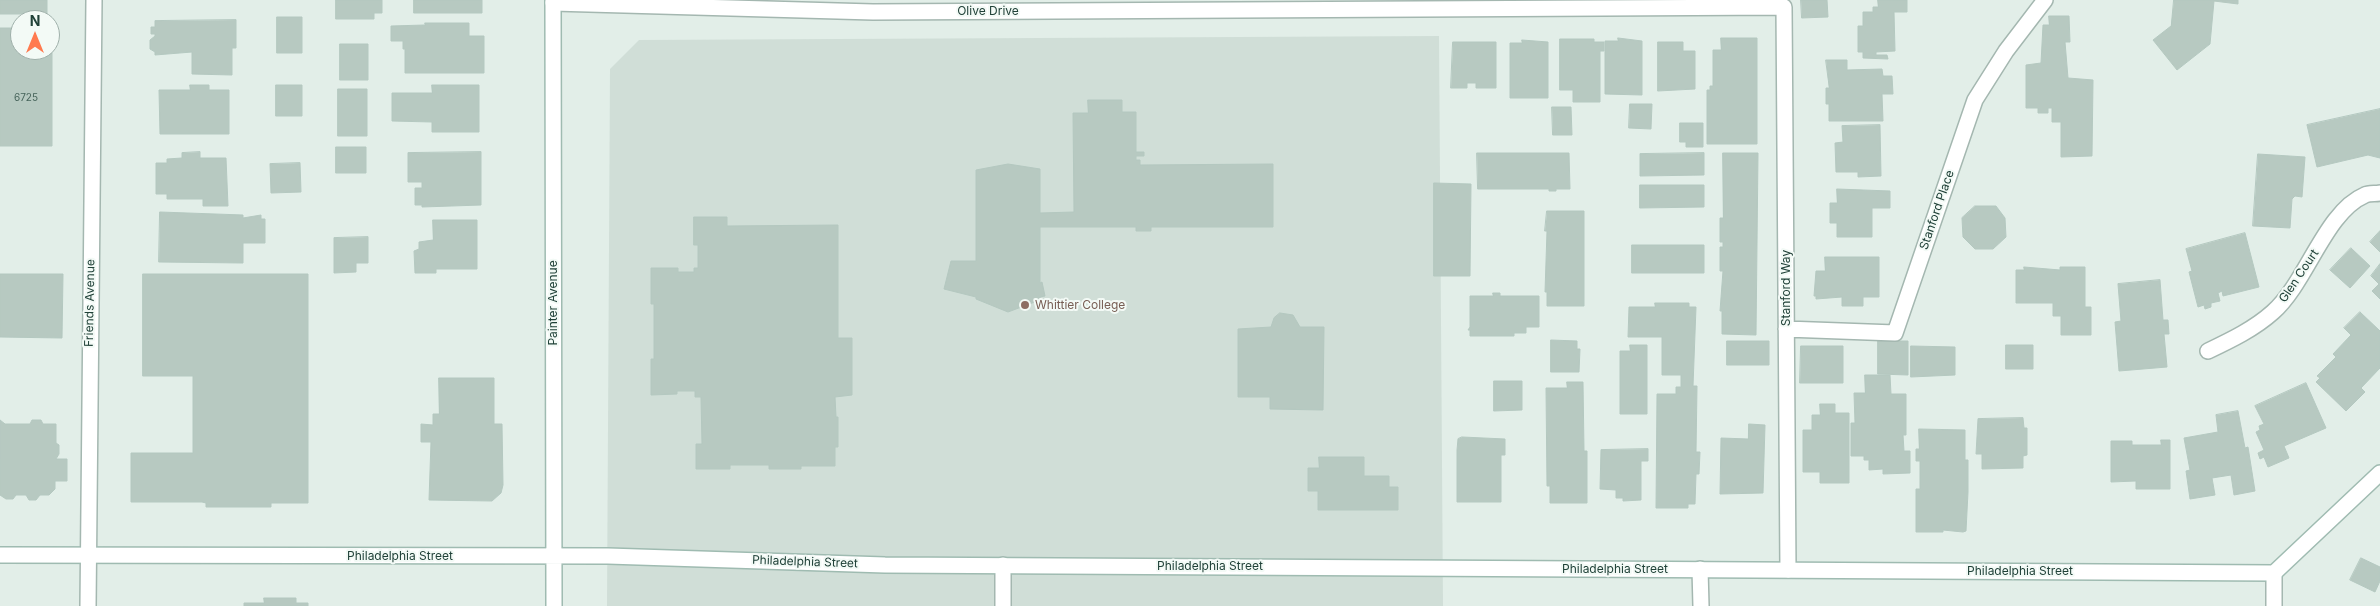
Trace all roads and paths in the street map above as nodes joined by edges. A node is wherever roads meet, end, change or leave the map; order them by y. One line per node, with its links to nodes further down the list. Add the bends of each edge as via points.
1 (94, 0): 10 (street, Friends Avenue)
2 (2045, 0): 6 (street, Stanford Place, via 2006,51 1975,100 1894,334)
3 (553, 2): 4 (street, Olive Drive, via 873,12); 11 (street, Painter Avenue)
4 (1784, 7): 6 (street, Stanford Way)
5 (2380, 194): 7 (street, Glen Court, via 2365,194 2338,216 2298,281 2274,311 2243,334)
6 (1786, 329): 14 (street, Stanford Way)
7 (2208, 351)
8 (2380, 473): 15 (street)
9 (0, 555): 10 (street, Philadelphia Street)
10 (88, 556): 11 (street, Philadelphia Street); 16 (street, Friends Avenue)
11 (554, 556): 12 (street, Philadelphia Street); 17 (street, Painter Avenue)
12 (1002, 565): 13 (street, Philadelphia Street); 18 (street)
13 (1700, 569): 14 (street, Philadelphia Street); 19 (street)
14 (1788, 570): 15 (street, Philadelphia Street)
15 (2274, 573): 20 (street)
16 (88, 606)
17 (554, 606)
18 (1003, 606)
19 (1701, 606)
20 (2274, 606)

